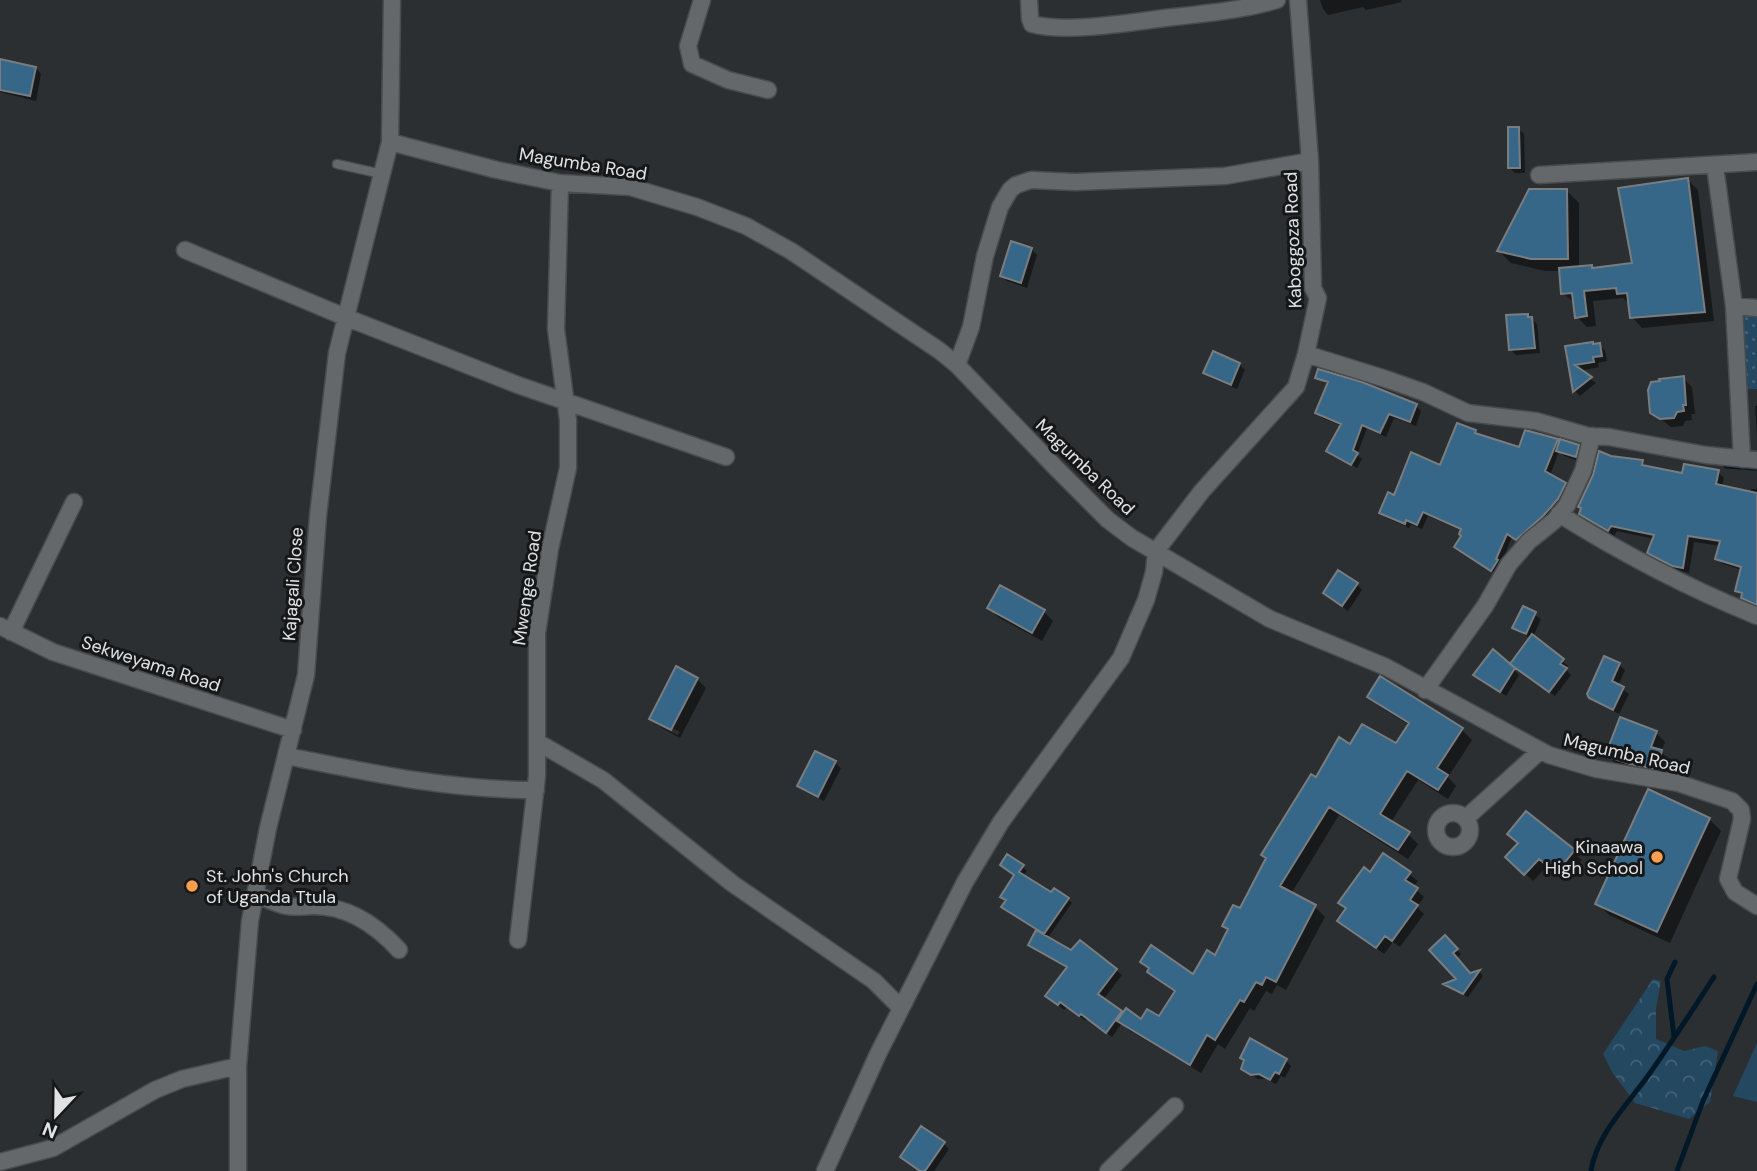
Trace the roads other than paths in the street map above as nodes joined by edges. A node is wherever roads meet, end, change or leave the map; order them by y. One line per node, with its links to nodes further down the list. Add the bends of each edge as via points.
1 (392, 0): 7 (street, Kajagali Close)
2 (702, 0): 6 (street, via 688,46 692,64)
3 (1029, 0): 4 (street, via 1032,24 1075,26 1221,12)
4 (1276, 0)
5 (1298, 0): 8 (street, Kaboggoza Road)
6 (768, 90)
7 (390, 142): 12 (street, Kajagali Close); 14 (street, Magumba Road)
8 (1310, 161): 19 (street, Kaboggoza Road, via 1313,288 1318,298); 20 (street, via 1225,176 1031,180 1016,185 1000,207 971,327)
9 (1757, 162): 11 (street)
10 (337, 164): 12 (lane)
11 (1715, 166): 13 (street); 16 (street)
12 (382, 174): 18 (street, Kajagali Close)
13 (1539, 175)
14 (560, 183): 20 (street, Magumba Road, via 629,187 746,226 791,251); 21 (street, Mwenge Road, via 556,329)
15 (185, 250): 18 (street)
16 (1734, 306): 17 (street); 24 (street)
17 (1757, 308)
18 (345, 317): 21 (street); 31 (street, Kajagali Close, via 318,516 306,674)
19 (1306, 354): 22 (street, via 1423,392 1468,414 1536,421); 27 (street, Kaboggoza Road, via 1296,387 1202,491)
20 (957, 365): 27 (street, Magumba Road, via 1108,520)
21 (565, 400): 23 (street); 32 (street, Mwenge Road, via 568,468 537,633)
22 (1592, 436): 24 (street); 26 (street, via 1583,471)
23 (726, 457)
24 (1750, 460)
25 (74, 502): 29 (street)
26 (1559, 514): 28 (street, via 1660,573); 30 (street, via 1509,564)
27 (1156, 551): 30 (street, Magumba Road, via 1270,619 1385,667); 41 (street, via 1146,600 1121,658 1001,822)
28 (1757, 616)
29 (5, 629): 31 (street, Sekweyama Road, via 52,652)
30 (1425, 690): 33 (street, Magumba Road)
31 (293, 730): 34 (street, Kajagali Close)
32 (539, 743): 35 (street, Mwenge Road); 41 (street, via 603,780 733,884 874,981)
33 (1540, 751): 36 (street); 38 (street, Magumba Road, via 1596,769 1678,783 1732,801 1742,819 1728,879 1735,892)
34 (287, 756): 35 (street, via 421,783); 37 (street, Kajagali Close)
35 (536, 790): 39 (street, Mwenge Road)
36 (1466, 818)
37 (255, 894): 40 (street, via 286,906 338,909 361,918); 42 (street, Kajagali Close)
38 (1757, 905)
39 (518, 940)
40 (399, 950)
41 (901, 1008): 46 (street)
42 (238, 1066): 44 (street, via 182,1079 53,1148); 45 (street, Kajagali Close)
43 (1175, 1106): 47 (street)
44 (0, 1162)
45 (238, 1171)
46 (825, 1171)
47 (1108, 1171)

